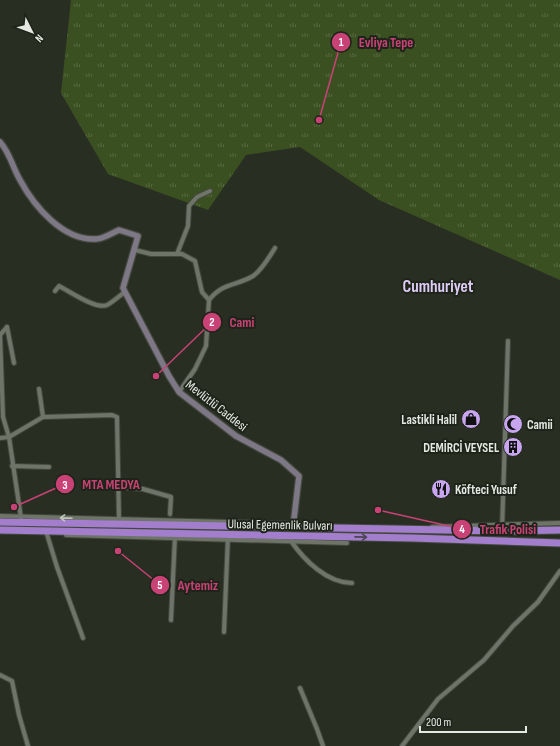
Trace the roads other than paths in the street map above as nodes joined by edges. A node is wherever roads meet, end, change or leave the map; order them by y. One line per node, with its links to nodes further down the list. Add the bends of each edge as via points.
1 (0, 142): 4 (street, via 8,151 19,179 45,215 67,231 81,237 97,239 119,230 138,236)
2 (210, 191): 5 (street, via 197,197 189,206 188,226)
3 (275, 248): 8 (street, via 253,276 228,285)
4 (135, 250): 5 (street, via 151,254); 7 (street, via 123,288)
5 (177, 254): 8 (street, via 195,261 202,292)
6 (55, 291): 7 (street, via 59,286 86,301 106,306)
7 (125, 292): 12 (street, Mevlütlü Caddesi)
8 (209, 300): 12 (street, via 206,346 195,369)
9 (508, 341): 26 (street)
10 (14, 363): 14 (street, via 7,327 0,335 3,417)
11 (39, 389): 13 (street)
12 (179, 392): 25 (street, Mevlütlü Caddesi, via 236,436 282,460 299,476)
13 (43, 418): 14 (street); 18 (street, via 112,415 117,417)
14 (9, 437): 15 (street); 16 (street)
15 (0, 438)
16 (12, 466): 17 (street); 21 (street)
17 (49, 468)
18 (118, 487): 19 (street, via 143,489 171,497); 22 (street)
19 (170, 514)
20 (0, 516): 21 (street)
21 (21, 519): 22 (street, one-way to 21); 23 (highway, Ulusal Egemenlik Bulvarı); 25 (highway, Ulusal Egemenlik Bulvarı); 28 (highway)
22 (119, 519): 25 (street)
23 (0, 522)
24 (560, 523): 26 (street)
25 (293, 525): 26 (highway, Ulusal Egemenlik Bulvarı)
26 (502, 528): 29 (highway, Ulusal Egemenlik Bulvarı)
27 (0, 530): 28 (highway, Ulusal Egemenlik Bulvarı)
28 (21, 530): 30 (highway, Ulusal Egemenlik Bulvarı)
29 (560, 530)
30 (47, 532): 31 (street); 32 (highway, Ulusal Egemenlik Bulvarı); 41 (street, via 67,598)
31 (0, 533)
32 (175, 536): 33 (highway, Ulusal Egemenlik Bulvarı); 39 (street)
33 (228, 536): 34 (street); 36 (highway, Ulusal Egemenlik Bulvarı, one-way to 36); 40 (street)
34 (291, 541): 35 (street); 38 (street, via 309,562 326,575)
35 (347, 543)
36 (560, 543)
37 (560, 571): 46 (street, via 538,602 484,660 438,699)
38 (352, 583)
39 (171, 620)
40 (224, 632)
41 (83, 638)
42 (0, 675): 44 (street, via 12,681)
43 (300, 688): 45 (street)
44 (28, 746)
45 (322, 746)
46 (402, 746)

